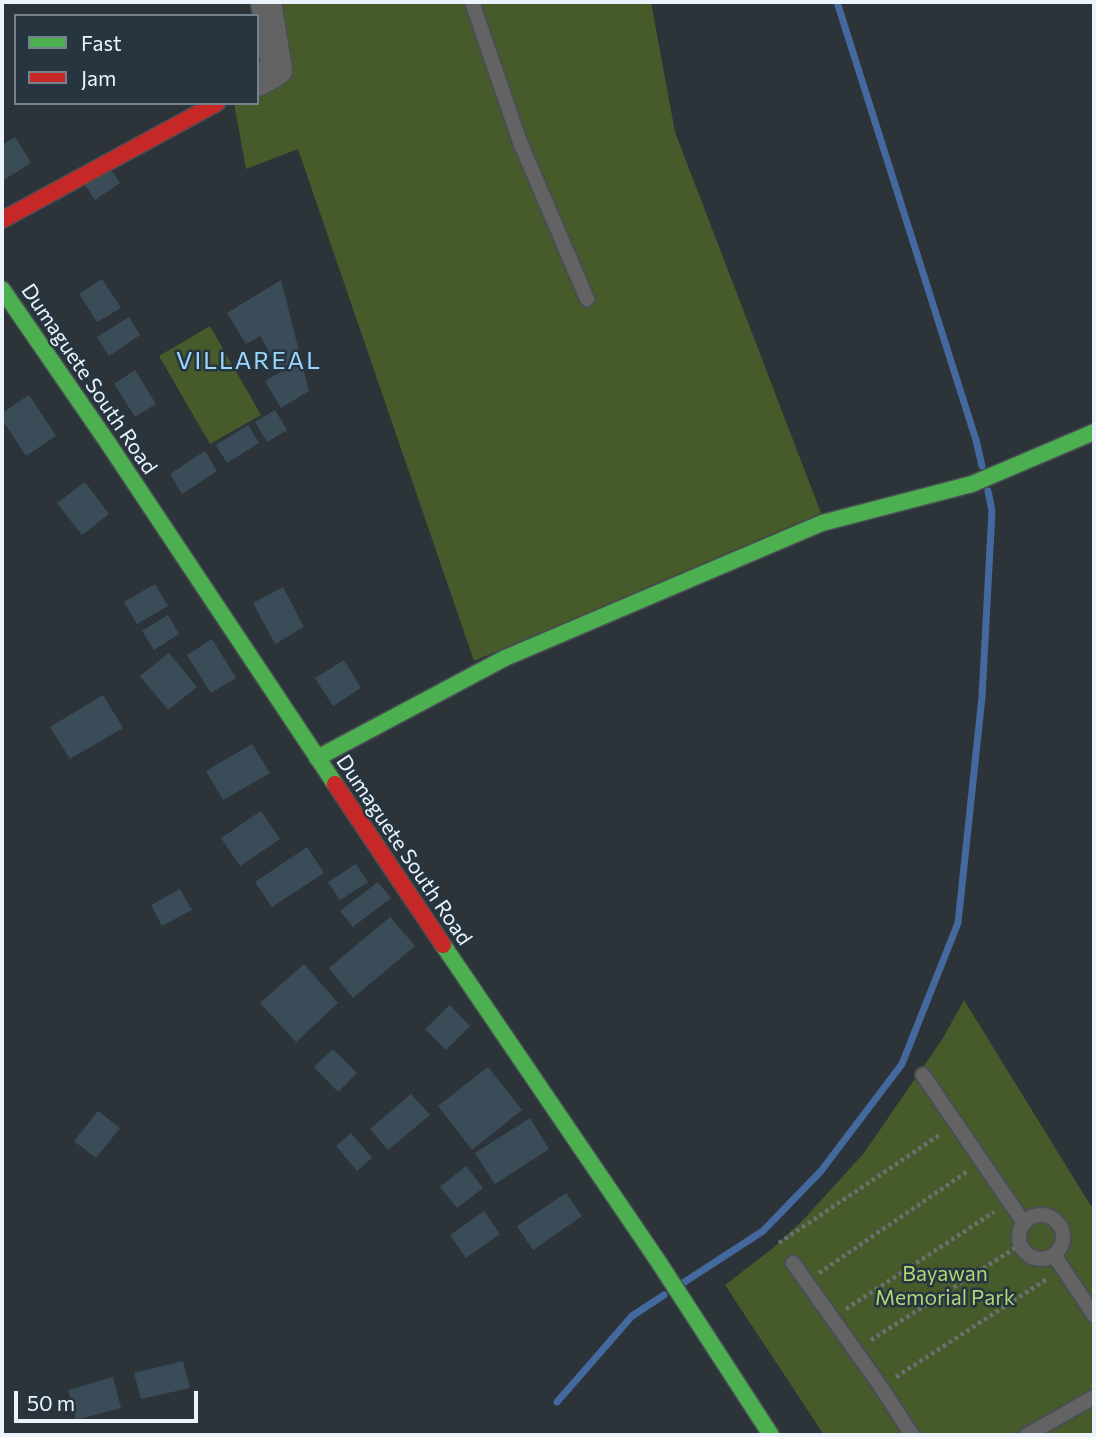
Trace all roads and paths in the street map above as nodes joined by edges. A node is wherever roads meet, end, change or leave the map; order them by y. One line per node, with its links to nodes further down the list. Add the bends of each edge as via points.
1 (266, 2): 3 (street, via 278,70)
2 (472, 2): 7 (lane, via 520,142)
3 (259, 80)
4 (213, 105): 5 (main road)
5 (2, 220)
6 (2, 289): 9 (main road, Dumaguete South Road)
7 (587, 299)
8 (1094, 432): 9 (main road, via 972,484 822,523 505,658)
9 (317, 758): 26 (main road, Dumaguete South Road)
10 (923, 1075): 11 (lane)
11 (957, 1122): 12 (lane); 15 (path)
12 (982, 1162): 13 (lane); 20 (path)
13 (1009, 1201): 14 (lane); 22 (path)
14 (1024, 1223): 16 (lane, via 1018,1234); 17 (lane, via 1039,1214 1056,1221 1063,1234)
15 (779, 1243)
16 (1020, 1245): 17 (lane, via 1035,1259); 23 (path)
17 (1054, 1255): 19 (lane)
18 (793, 1263): 20 (lane)
19 (1063, 1269): 21 (lane); 24 (path)
20 (807, 1282): 22 (lane)
21 (1094, 1315)
22 (831, 1319): 23 (lane)
23 (855, 1350): 24 (lane)
24 (881, 1387): 27 (lane)
25 (1094, 1397): 28 (lane)
26 (771, 1435)
27 (912, 1435)
28 (1027, 1435)

